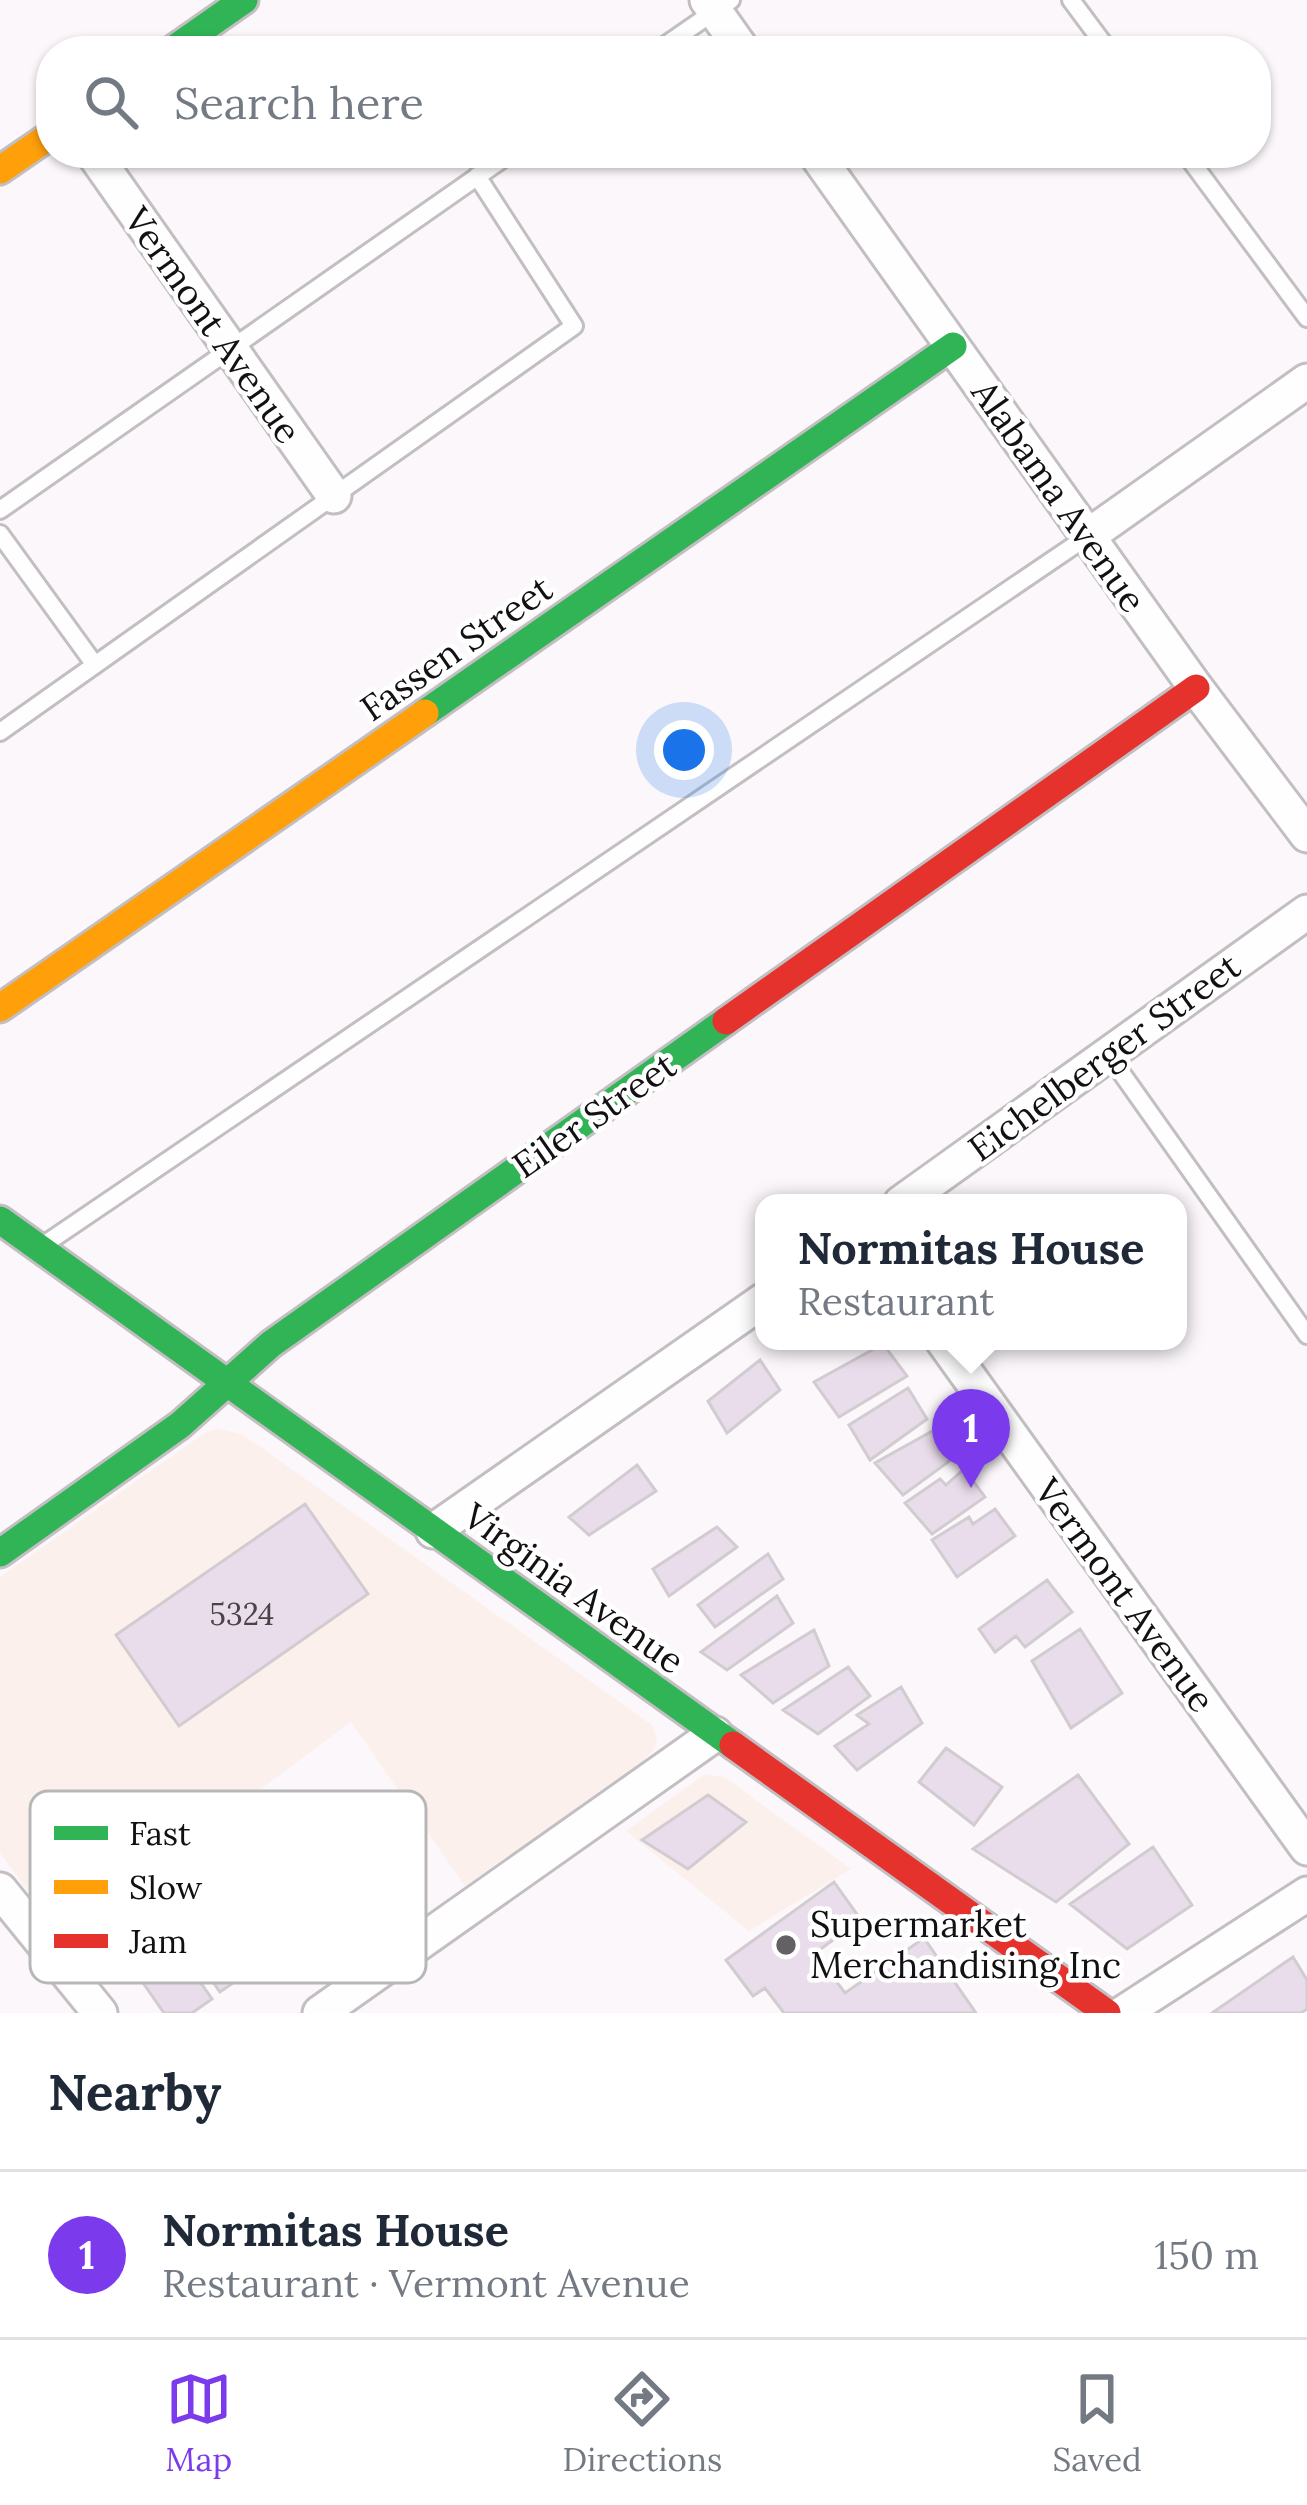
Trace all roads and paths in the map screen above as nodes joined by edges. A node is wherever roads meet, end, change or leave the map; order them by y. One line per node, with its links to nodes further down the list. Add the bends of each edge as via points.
1 (244, 0): 4 (street)
2 (1071, 0): 7 (lane)
3 (717, 4): 5 (lane); 6 (street)
4 (192, 36)
5 (676, 36)
6 (735, 36)
7 (1098, 36)
8 (36, 145): 13 (street)
9 (104, 168): 17 (street, Vermont Avenue)
10 (489, 168): 14 (lane)
11 (826, 168): 16 (street, Alabama Avenue)
12 (1196, 168): 15 (lane)
13 (0, 170)
14 (477, 176): 17 (lane); 19 (lane, via 574,326)
15 (1307, 318)
16 (953, 346): 22 (street, Alabama Avenue); 28 (street, Fassen Street)
17 (230, 348): 19 (street, Vermont Avenue); 20 (lane)
18 (1307, 381): 22 (street)
19 (334, 496): 23 (lane)
20 (0, 510)
21 (0, 534): 23 (lane)
22 (1088, 536): 24 (street, Alabama Avenue); 32 (lane)
23 (95, 665): 25 (lane)
24 (1196, 688): 26 (street, Alabama Avenue); 36 (street, Eiler Street, via 271,1344)
25 (0, 732)
26 (1307, 836)
27 (1307, 912): 29 (street, Eichelberger Street)
28 (0, 1008)
29 (1108, 1054): 30 (street, Eichelberger Street); 34 (lane)
30 (914, 1194)
31 (0, 1220): 32 (street, Virginia Avenue)
32 (39, 1248): 36 (street, Virginia Avenue)
33 (755, 1306): 37 (street)
34 (1307, 1335)
35 (949, 1350): 40 (street, Vermont Avenue)
36 (228, 1383): 37 (street, Virginia Avenue); 38 (street, Eiler Street)
37 (433, 1531): 39 (street, Virginia Avenue)
38 (0, 1553)
39 (715, 1734): 44 (street); 49 (street, Virginia Avenue)
40 (1307, 1849)
41 (0, 1890): 43 (street)
42 (1307, 1894): 50 (street)
43 (30, 1927)
44 (426, 1938)
45 (76, 1983): 47 (street)
46 (362, 1983): 48 (street)
47 (100, 2013)
48 (320, 2013)
49 (1106, 2013)
50 (1123, 2013)

